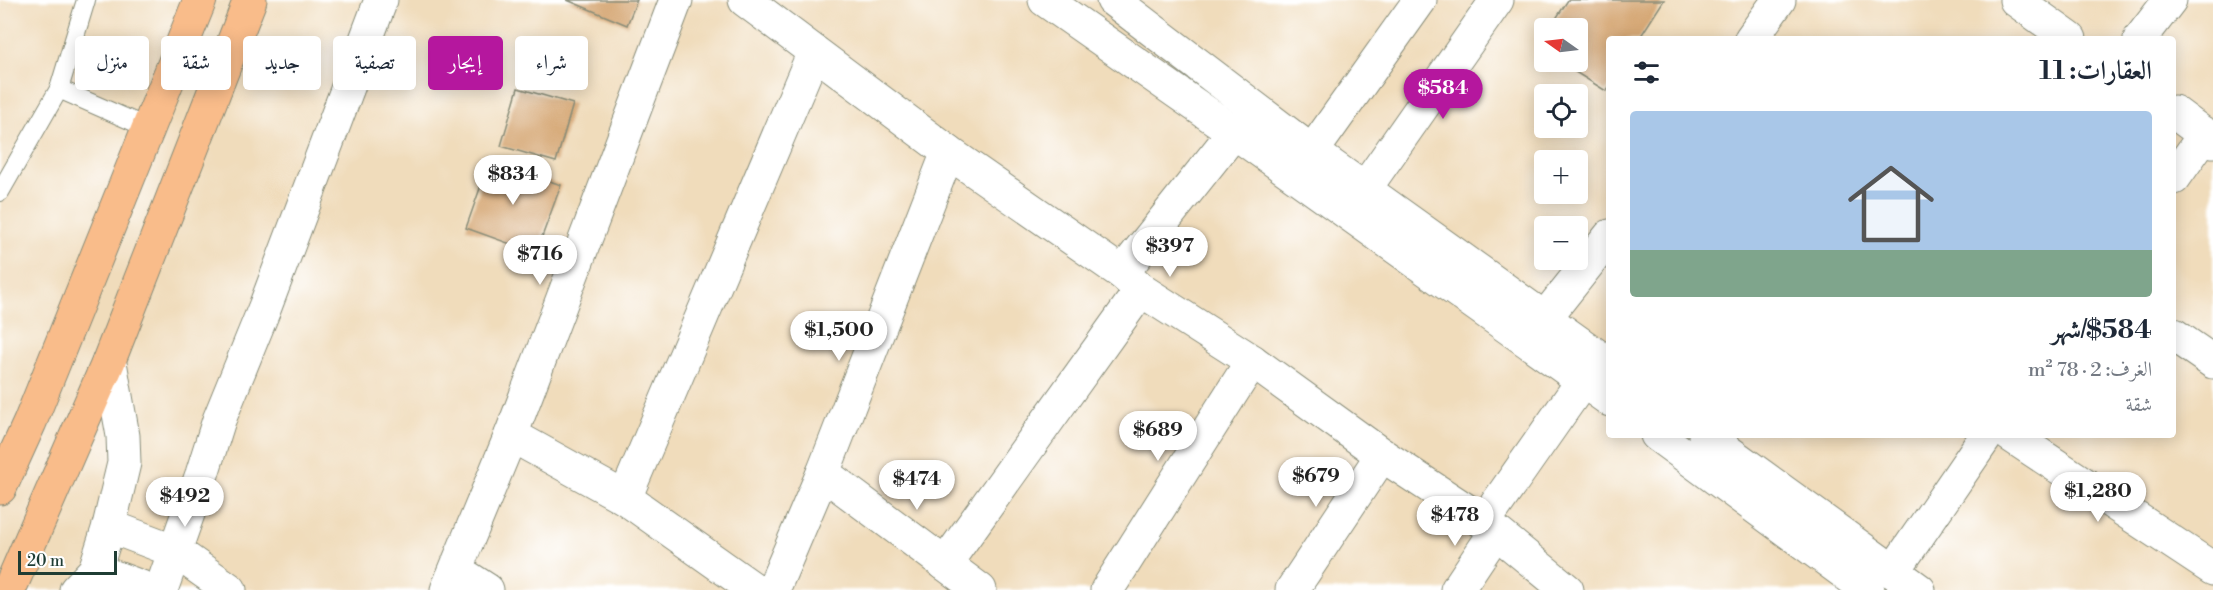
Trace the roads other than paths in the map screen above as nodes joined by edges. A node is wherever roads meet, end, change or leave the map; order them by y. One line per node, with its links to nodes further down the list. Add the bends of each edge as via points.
1 (86, 0): 18 (lane)
2 (200, 0): 20 (highway)
3 (250, 0): 34 (highway)
4 (381, 0): 48 (street, via 266,308 219,420)
5 (676, 0): 37 (street)
6 (745, 0): 17 (street)
7 (1045, 0): 21 (street)
8 (1420, 0): 24 (street)
9 (1497, 0): 27 (street)
10 (1779, 0): 14 (street)
11 (2016, 0): 15 (street)
12 (2170, 0): 16 (street)
13 (1132, 5): 24 (street)
14 (1754, 36)
15 (2066, 36)
16 (2142, 36)
17 (814, 52): 23 (street); 45 (street)
18 (59, 89): 20 (lane); 26 (lane)
19 (2176, 113): 22 (street)
20 (148, 128): 44 (highway)
21 (1234, 132): 24 (street); 29 (street)
22 (2209, 137): 25 (street)
23 (948, 152): 29 (street); 43 (street)
24 (1303, 163): 27 (street)
25 (2176, 176)
26 (0, 192)
27 (1355, 201): 30 (street); 35 (street)
28 (1606, 241): 30 (street)
29 (1132, 282): 32 (street); 49 (street)
30 (1544, 319): 35 (street)
31 (2176, 336): 33 (street)
32 (1252, 361): 42 (street); 62 (street)
33 (2213, 362)
34 (108, 363): 46 (street, via 123,436 124,464); 54 (highway)
35 (1596, 373): 36 (street); 47 (street)
36 (1606, 392)
37 (511, 435): 45 (street); 52 (street)
38 (1662, 438): 53 (street)
39 (1709, 438): 53 (street)
40 (1985, 438): 53 (street)
41 (2015, 438): 50 (street)
42 (1382, 455): 47 (street); 63 (street)
43 (823, 473): 49 (street); 60 (street)
44 (0, 488)
45 (625, 498): 59 (street)
46 (109, 526): 48 (street); 51 (street)
47 (1490, 527): 64 (street); 65 (street)
48 (175, 551): 56 (street); 57 (street)
49 (945, 564): 61 (street)
50 (2213, 569)
51 (86, 580): 55 (street)
52 (452, 580): 58 (street)
53 (1881, 581): 66 (street)
54 (9, 590)
55 (148, 590)
56 (161, 590)
57 (230, 590)
58 (487, 590)
59 (754, 590)
60 (773, 590)
61 (980, 590)
62 (1107, 590)
63 (1292, 590)
64 (1457, 590)
65 (1568, 590)
66 (1919, 590)

